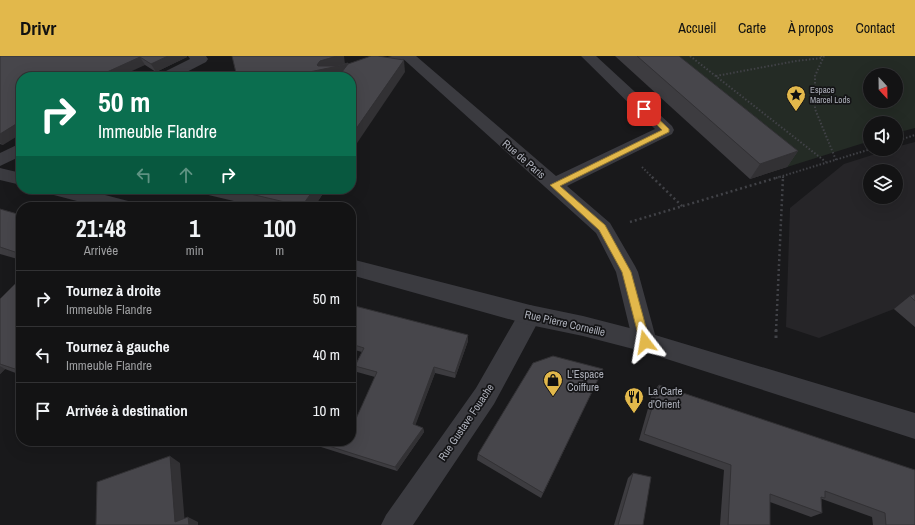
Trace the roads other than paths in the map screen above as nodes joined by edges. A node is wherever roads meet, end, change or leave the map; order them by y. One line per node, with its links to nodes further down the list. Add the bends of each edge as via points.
1 (195, 56): 5 (street, via 201,59)
2 (407, 56): 4 (lane); 10 (street, Rue de Paris)
3 (588, 56): 10 (street, via 666,130)
4 (362, 66)
5 (175, 72)
6 (16, 152): 7 (street)
7 (0, 160)
8 (0, 174): 9 (street)
9 (16, 178)
10 (554, 185): 15 (street, Rue de Paris, via 602,228 627,272)
11 (76, 194): 12 (street)
12 (106, 202)
13 (356, 268): 14 (street, Rue Pierre Corneille)
14 (530, 315): 15 (street, Rue Pierre Corneille); 17 (street, Rue Gustave Fouache, via 485,396)
15 (645, 342): 16 (street, Rue Pierre Corneille)
16 (915, 426)
17 (396, 525)

